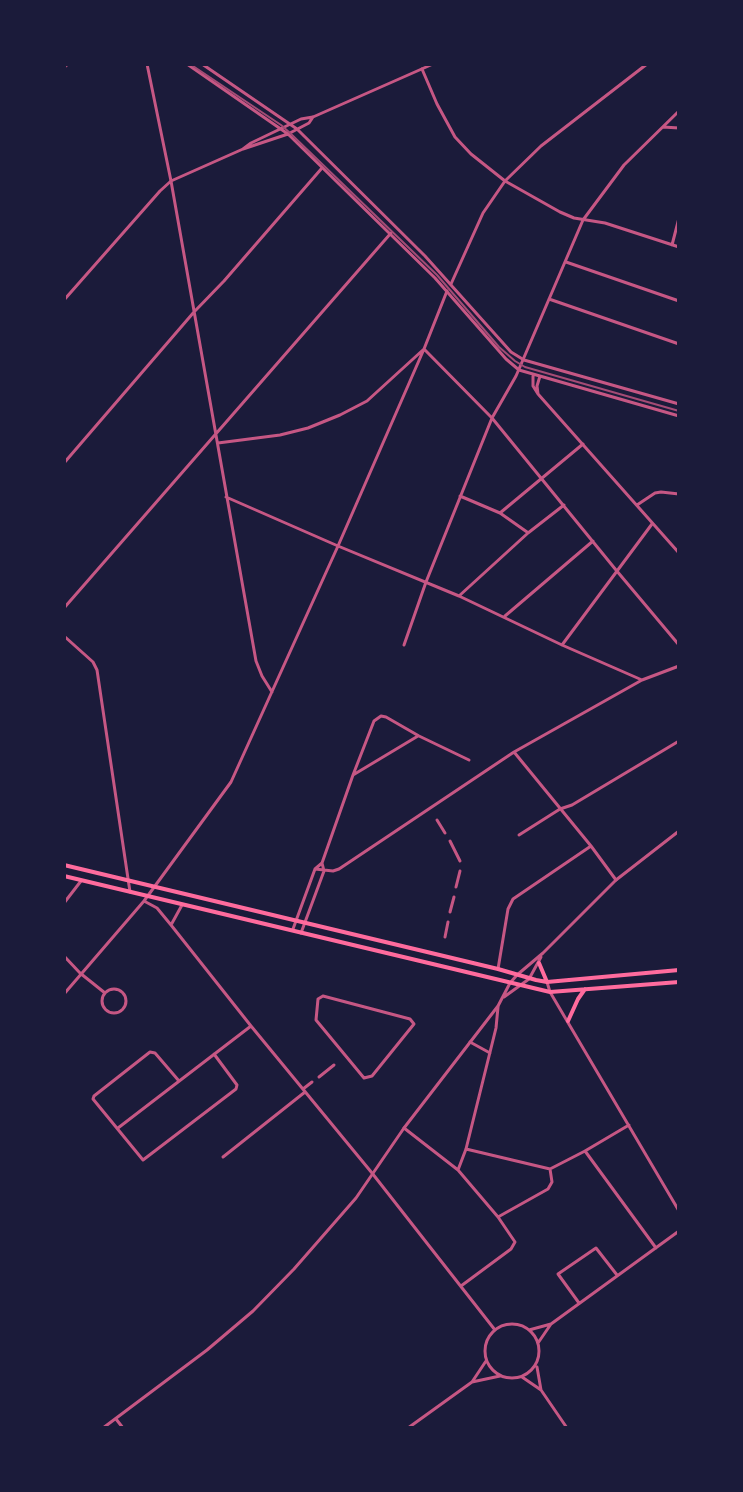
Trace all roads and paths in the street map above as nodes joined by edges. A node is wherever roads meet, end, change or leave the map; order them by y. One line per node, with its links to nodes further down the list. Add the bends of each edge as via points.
1 (187, 64): 12 (street)
2 (202, 64): 9 (street)
3 (433, 64): 6 (street)
4 (647, 64): 18 (street, via 541,146)
5 (148, 65): 17 (street)
6 (422, 69): 8 (street); 18 (street, via 455,137)
7 (679, 111): 10 (street)
8 (313, 117): 9 (street); 13 (street)
9 (291, 124): 12 (street); 13 (street)
10 (663, 127): 11 (street); 20 (street, via 624,165)
11 (679, 128)
12 (281, 129): 14 (street); 15 (street)
13 (297, 129): 14 (street); 25 (street)
14 (288, 134): 15 (street); 16 (street)
15 (243, 149): 17 (street)
16 (322, 168): 21 (street); 30 (street)
17 (171, 181): 28 (street); 30 (street)
18 (505, 181): 20 (street); 25 (street, via 483,213)
19 (679, 218): 22 (street)
20 (583, 220): 22 (street); 24 (street)
21 (391, 233): 26 (street); 41 (street)
22 (672, 245): 23 (street)
23 (679, 247)
24 (566, 262): 27 (street); 29 (street)
25 (451, 284): 33 (street, via 500,343)
26 (447, 291): 32 (street); 34 (street)
27 (549, 299): 31 (street); 33 (street)
28 (64, 300)
29 (679, 301)
30 (194, 312): 41 (street); 44 (street)
31 (679, 344)
32 (424, 349): 40 (street); 42 (street, via 367,401 340,415 280,435); 55 (street)
33 (524, 360): 34 (street); 38 (street)
34 (519, 370): 35 (street); 40 (street)
35 (533, 374): 36 (street); 37 (street)
36 (540, 376): 37 (street); 39 (street)
37 (538, 394): 43 (street)
38 (679, 404)
39 (679, 416)
40 (492, 418): 45 (street); 47 (street)
41 (215, 434): 42 (street); 60 (street)
42 (217, 443): 48 (street)
43 (583, 444): 45 (street); 50 (street)
44 (64, 463)
45 (541, 477): 49 (street); 51 (street)
46 (679, 494): 50 (street, via 655,493)
47 (460, 496): 51 (street); 58 (street)
48 (226, 497): 55 (street); 68 (street, via 256,661)
49 (564, 505): 53 (street); 54 (street)
50 (637, 505): 52 (street)
51 (500, 513): 53 (street)
52 (652, 524): 56 (street); 57 (street)
53 (528, 533): 59 (street)
54 (593, 541): 57 (street); 61 (street)
55 (338, 546): 58 (street); 68 (street)
56 (679, 553)
57 (616, 570): 64 (street); 65 (street)
58 (426, 582): 59 (street); 63 (street)
59 (459, 596): 61 (street)
60 (64, 608)
61 (504, 617): 64 (street)
62 (64, 636): 90 (street, via 97,670)
63 (404, 645)
64 (562, 645): 67 (street)
65 (679, 645)
66 (679, 666): 67 (street)
67 (642, 680): 71 (street)
68 (272, 692): 91 (street, via 227,790)
69 (419, 736): 72 (street); 73 (street); 73 (street, via 378,717)
70 (679, 741): 74 (street)
71 (514, 752): 74 (street); 85 (street, via 349,864)
72 (469, 760)
73 (353, 775): 82 (street)
74 (560, 809): 78 (street); 80 (street)
75 (437, 820): 77 (street)
76 (679, 831): 88 (street)
77 (445, 833)
78 (519, 835)
79 (450, 841): 81 (street)
80 (591, 846): 88 (street); 109 (street, via 513,899)
81 (460, 861)
82 (322, 863): 84 (street); 85 (street)
83 (64, 865): 90 (main road)
84 (315, 869): 85 (street); 99 (street)
85 (324, 871): 101 (street)
86 (460, 871): 92 (street)
87 (64, 876): 89 (main road)
88 (616, 880): 106 (street)
89 (81, 881): 93 (main road); 96 (street)
90 (128, 881): 91 (main road); 93 (street)
91 (155, 887): 95 (street); 99 (main road)
92 (456, 887)
93 (131, 892): 95 (main road)
94 (454, 897): 98 (street)
95 (145, 898): 97 (main road); 102 (street); 111 (street)
96 (64, 903)
97 (182, 905): 102 (street); 103 (main road)
98 (450, 912)
99 (296, 921): 101 (main road); 103 (street)
100 (448, 922): 105 (street)
101 (304, 923): 104 (street); 109 (main road)
102 (171, 925): 125 (street)
103 (293, 931): 104 (main road)
104 (301, 933): 116 (main road)
105 (445, 937)
106 (543, 953): 108 (street); 112 (street)
107 (64, 956): 111 (street)
108 (539, 963): 113 (street); 114 (main road)
109 (498, 969): 112 (main road)
110 (679, 970): 114 (main road)
111 (80, 973): 120 (street); 121 (street)
112 (517, 975): 113 (main road); 116 (street)
113 (529, 979): 114 (main road); 117 (street)
114 (547, 982): 119 (street)
115 (679, 982): 118 (main road)
116 (510, 983): 117 (main road); 122 (street)
117 (521, 986): 119 (main road); 122 (street)
118 (585, 989): 119 (main road); 124 (main road)
119 (550, 992): 124 (street)
120 (105, 993): 120 (street, via 105,1009 117,1012 124,1007 121,991)
121 (64, 994)
122 (503, 997): 123 (street)
123 (498, 1006): 126 (street); 127 (street)
124 (568, 1021): 135 (street)
125 (251, 1026): 128 (street); 134 (street)
126 (470, 1042): 127 (street); 137 (street)
127 (490, 1053): 138 (street)
128 (214, 1054): 132 (street); 136 (street, via 236,1089 156,1151 142,1160)
129 (344, 1057): 129 (street, via 316,1020 320,996 414,1021 370,1078)
130 (334, 1065): 131 (street)
131 (319, 1077)
132 (179, 1081): 136 (street); 136 (street, via 150,1052 93,1097)
133 (312, 1082): 134 (street)
134 (304, 1091): 140 (street); 143 (street)
135 (629, 1125): 139 (street); 144 (street)
136 (118, 1128)
137 (404, 1128): 142 (street); 143 (street)
138 (466, 1149): 141 (street); 142 (street)
139 (585, 1151): 141 (street); 147 (street)
140 (223, 1157)
141 (550, 1169): 145 (street, via 548,1189)
142 (458, 1170): 145 (street)
143 (372, 1173): 149 (street); 161 (street, via 344,1214 253,1311)
144 (679, 1211)
145 (498, 1217): 149 (street, via 515,1242)
146 (679, 1231): 147 (street)
147 (656, 1248): 148 (street)
148 (617, 1275): 150 (street); 150 (street, via 596,1248 558,1274)
149 (460, 1286): 152 (street)
150 (579, 1303): 151 (street)
151 (551, 1324): 153 (street); 154 (street)
152 (495, 1330): 153 (street, via 512,1324); 155 (street, via 488,1339)
153 (529, 1330): 154 (street)
154 (538, 1343): 156 (street)
155 (486, 1361): 157 (street); 159 (street)
156 (536, 1365): 158 (street); 160 (street)
157 (500, 1376): 158 (street); 159 (street)
158 (522, 1377): 160 (street)
159 (472, 1382): 164 (street)
160 (541, 1390): 165 (street)
161 (116, 1419): 162 (street); 163 (street)
162 (103, 1428)
163 (123, 1428)
164 (408, 1428)
165 (567, 1428)

